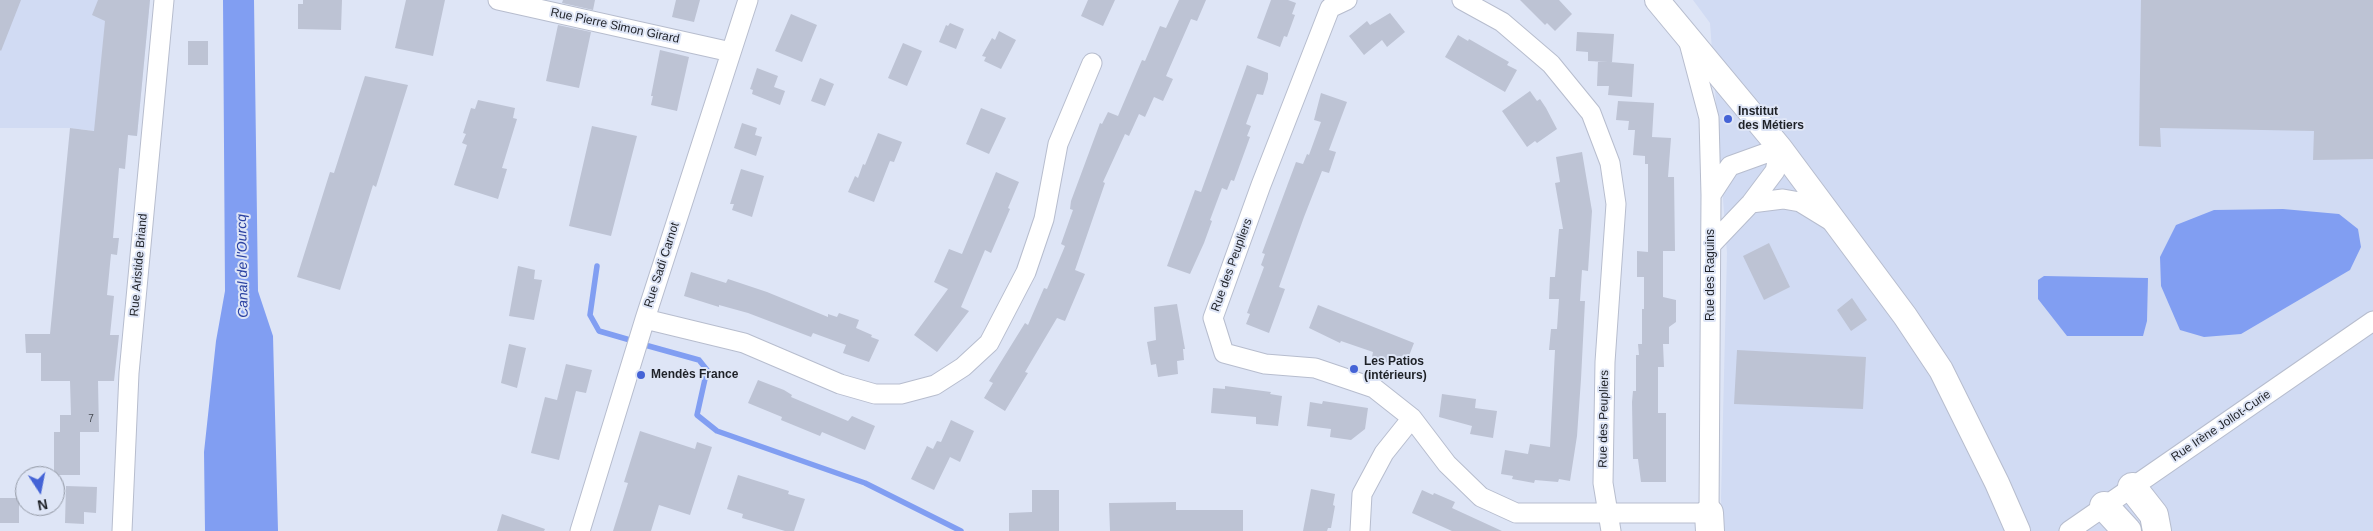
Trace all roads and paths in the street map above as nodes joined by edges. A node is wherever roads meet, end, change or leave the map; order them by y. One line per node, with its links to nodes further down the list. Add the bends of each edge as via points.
1 (164, 0): 22 (street, Rue Aristide Briand, via 129,373)
2 (498, 0): 8 (street, Rue Pierre Simon Girard)
3 (748, 0): 8 (street, Rue Sadi Carnot)
4 (1347, 0): 17 (street, Rue des Peupliers, via 1330,8 1260,185 1213,318 1224,353 1265,364 1315,368 1340,376 1374,388)
5 (1462, 0): 20 (street, Rue des Peupliers, via 1502,22 1551,64 1591,113 1610,163 1616,204 1605,362 1603,483)
6 (1657, 0): 7 (street)
7 (1688, 39): 10 (street); 11 (street, Rue des Raguins, via 1709,118)
8 (732, 52): 15 (street, Rue Sadi Carnot)
9 (1092, 63): 15 (street, via 1058,144 1044,219 1026,272 989,344 963,367 935,385 901,394 875,394 840,384 744,343)
10 (1780, 148): 11 (street, via 1730,166); 12 (street, via 1775,171); 13 (street)
11 (1711, 195): 14 (street, Rue des Raguins)
12 (1751, 203): 13 (street, via 1784,199 1800,202); 14 (street)
13 (1833, 222): 25 (street, via 1942,370)
14 (1711, 245): 21 (street, Rue des Raguins)
15 (645, 320): 23 (street, Rue Sadi Carnot)
16 (2373, 321): 18 (street, Rue Irène Jollot-Curie)
17 (1412, 418): 20 (street, Rue des Peupliers, via 1447,464 1481,497 1516,513); 24 (street, via 1384,453 1362,494)
18 (2132, 486): 19 (street, Rue Irène Jollot-Curie); 28 (main road, via 2154,514)
19 (2104, 506): 26 (street, Rue Irène Jollot-Curie); 27 (main road)
20 (1610, 522): 21 (street, Rue des Peupliers)
21 (1710, 522)
22 (122, 531)
23 (580, 531)
24 (1360, 531)
25 (2018, 531)
26 (2069, 531)
27 (2126, 531)
28 (2157, 531)

